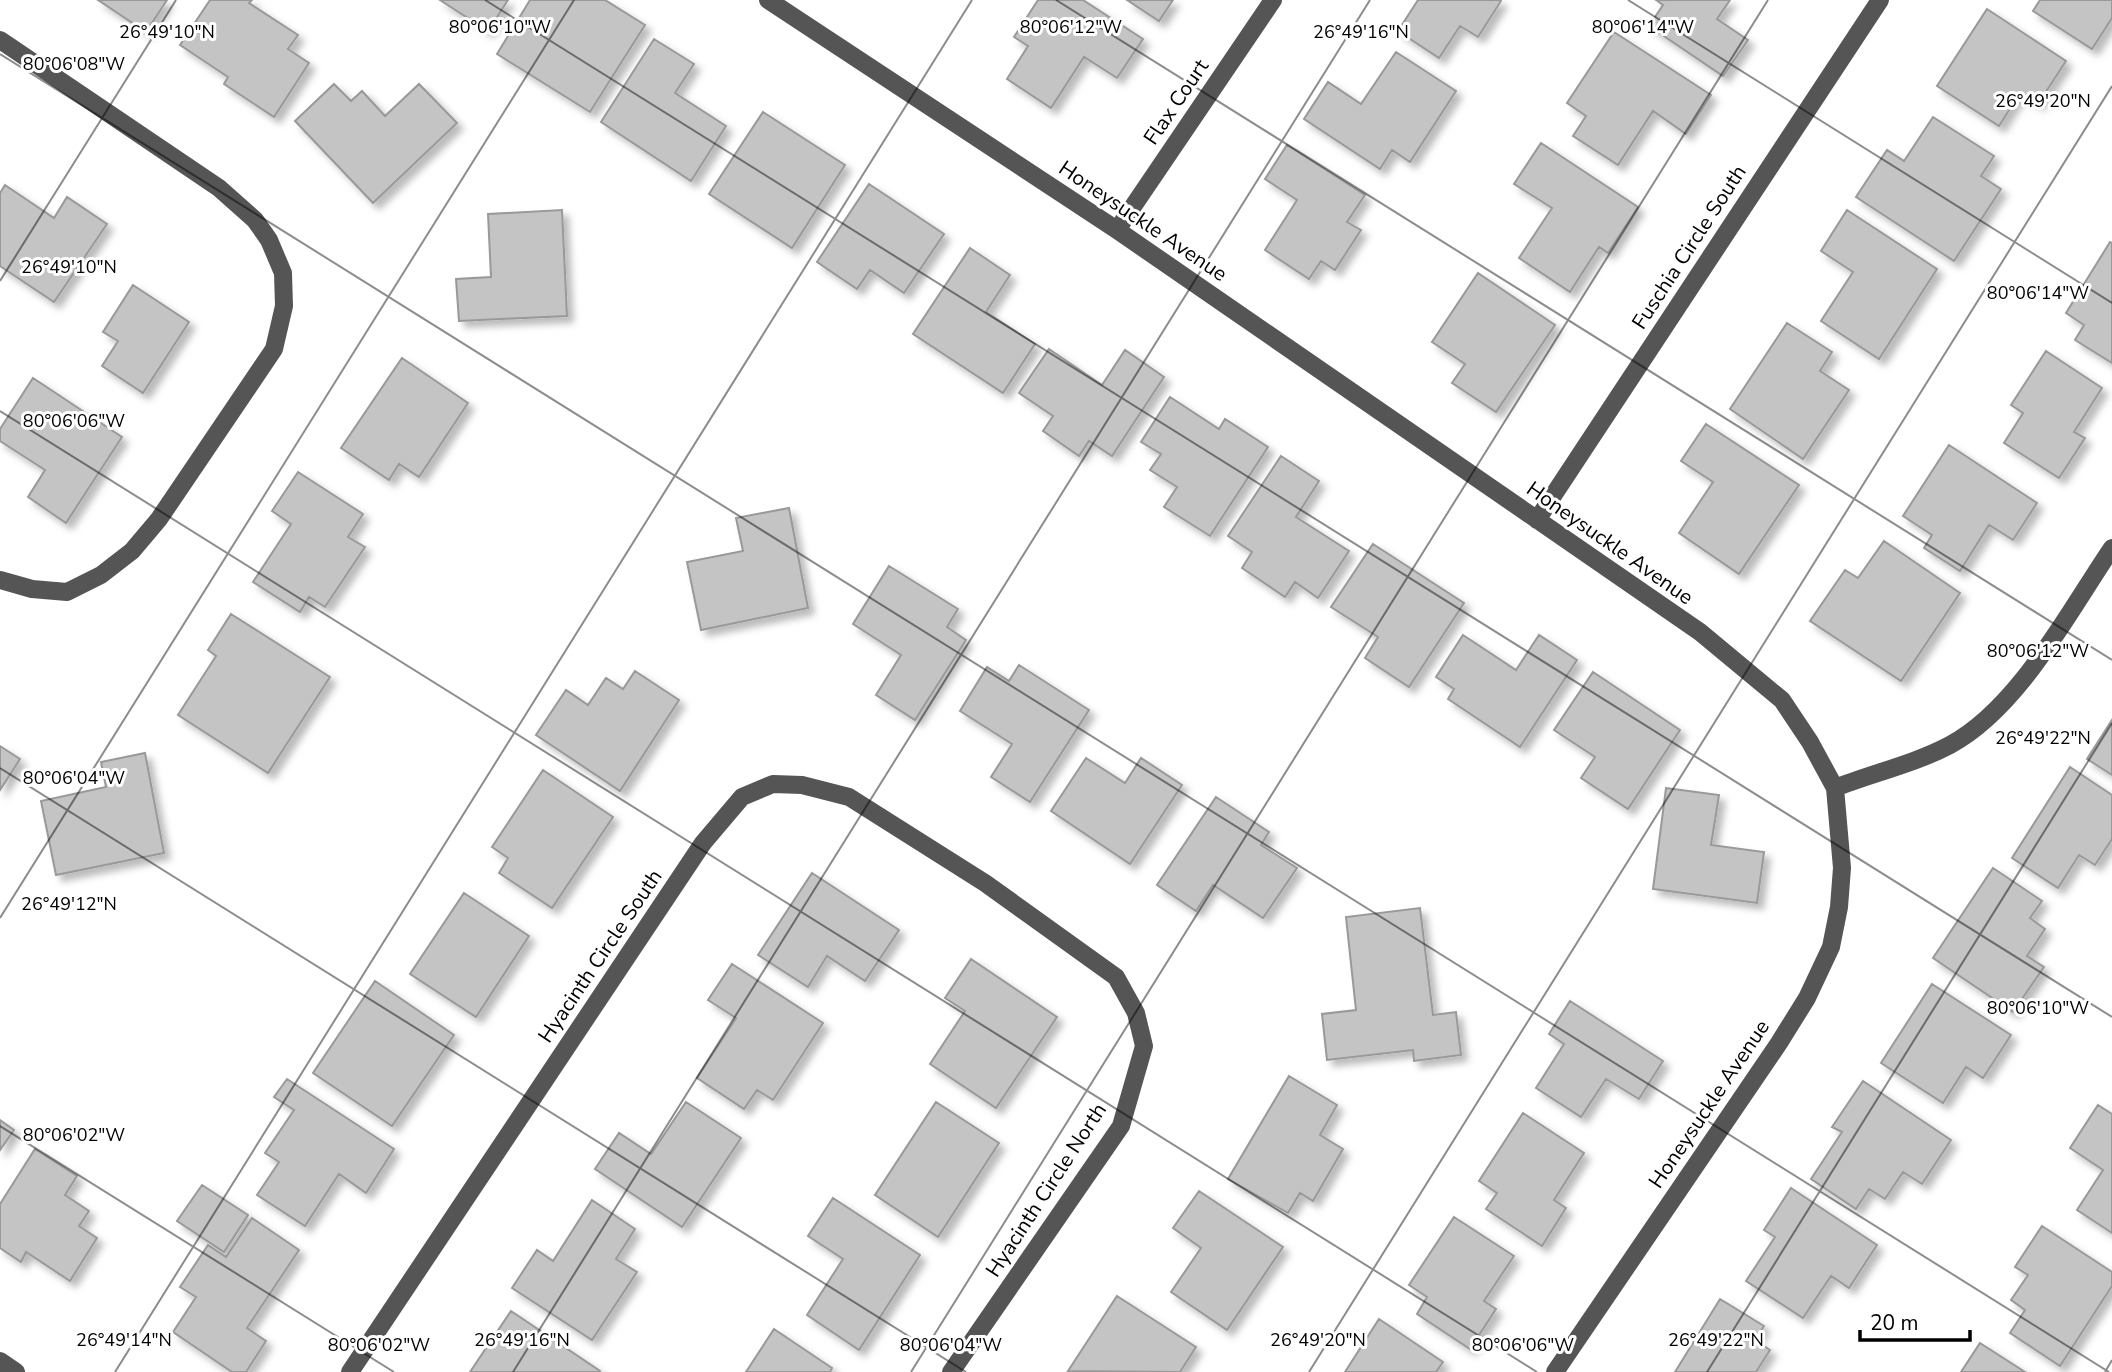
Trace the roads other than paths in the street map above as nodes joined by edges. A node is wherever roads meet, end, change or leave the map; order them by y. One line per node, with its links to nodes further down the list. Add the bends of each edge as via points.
1 (768, 0): 5 (street, Honeysuckle Avenue)
2 (1273, 0): 5 (street, Flax Court)
3 (1880, 0): 6 (street, Fuschia Circle South)
4 (0, 40): 8 (street, via 219,188 255,220 283,272 284,306 274,349 197,465 132,551 101,575 67,592)
5 (1117, 230): 6 (street, Honeysuckle Avenue)
6 (1537, 520): 9 (street, Honeysuckle Avenue, via 1699,632 1782,701)
7 (2112, 548): 9 (street, via 2012,695 1984,721 1952,744 1919,759)
8 (0, 580)
9 (1835, 788): 15 (street, Honeysuckle Avenue, via 1842,868 1831,947 1822,967 1779,1043)
10 (985, 883): 13 (street, Hyacinth Circle South, via 849,797 802,785 772,784 742,797 703,843); 14 (street, Hyacinth Circle North, via 1116,977 1136,1013 1144,1046 1121,1126)
11 (0, 1361): 12 (street)
12 (16, 1372)
13 (350, 1372)
14 (951, 1372)
15 (1555, 1372)

